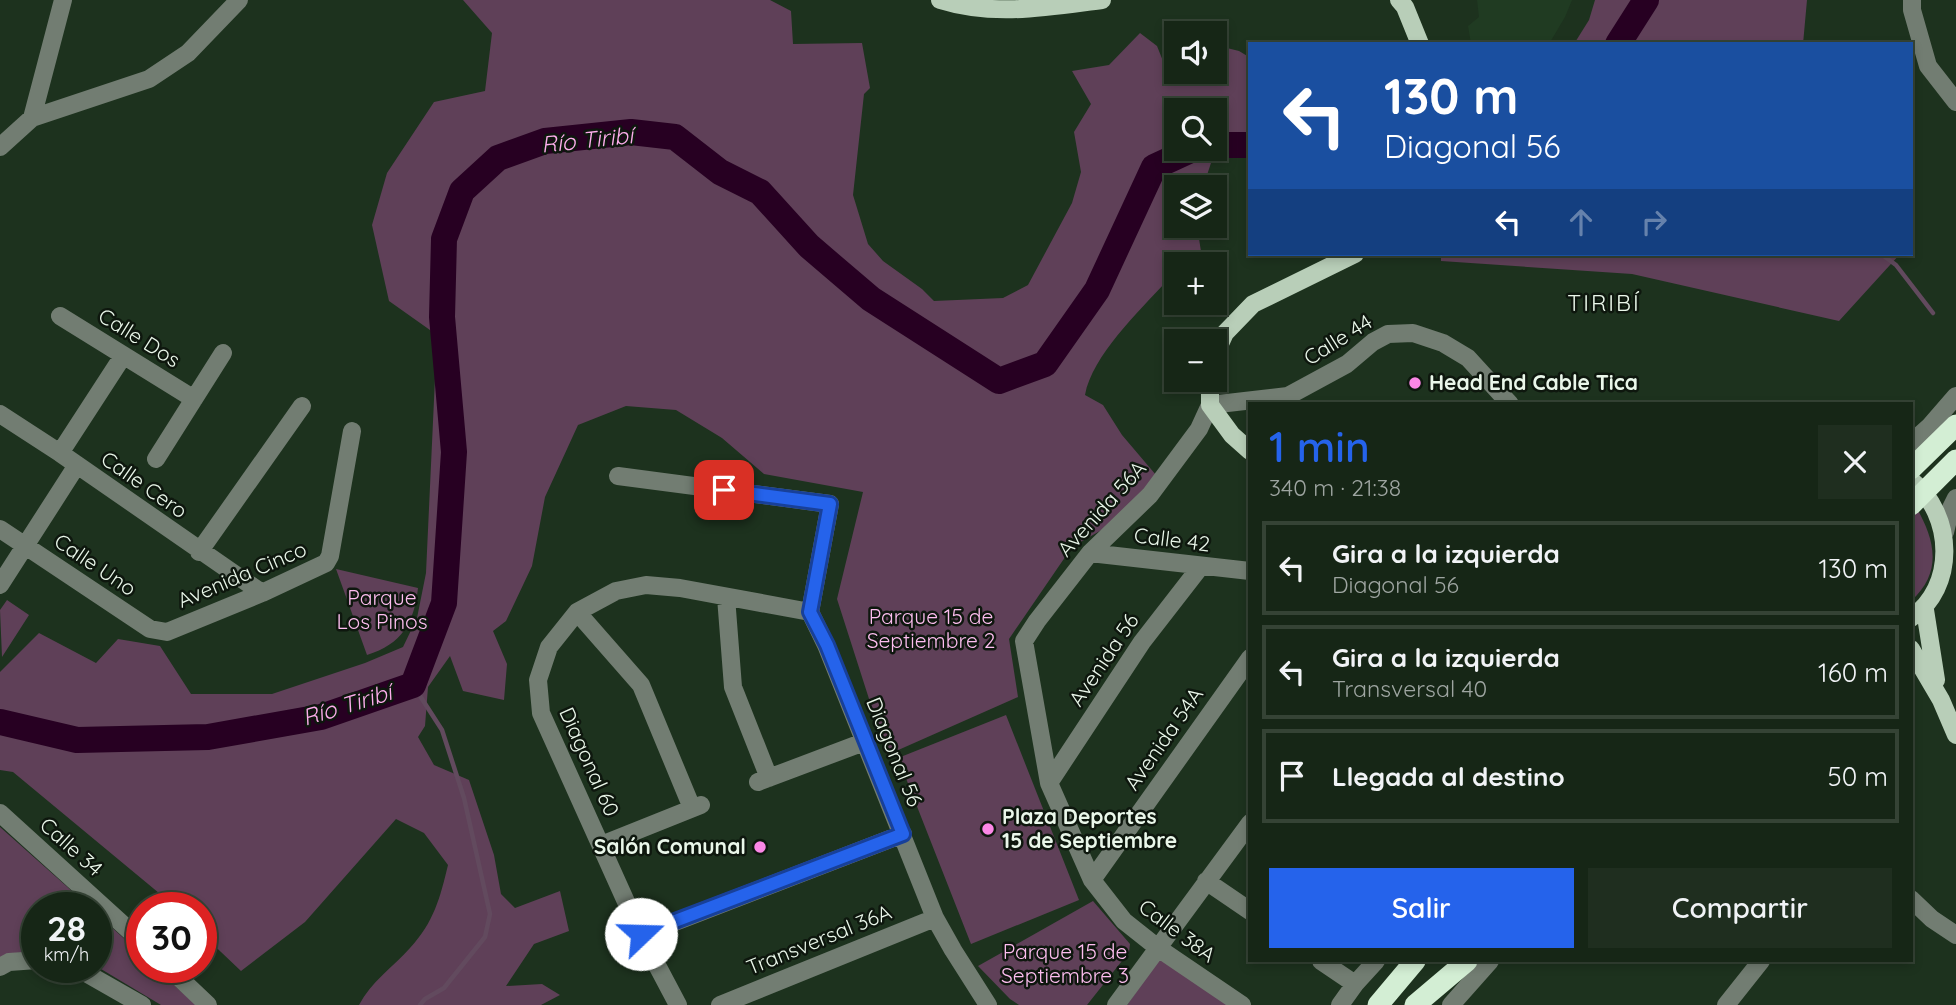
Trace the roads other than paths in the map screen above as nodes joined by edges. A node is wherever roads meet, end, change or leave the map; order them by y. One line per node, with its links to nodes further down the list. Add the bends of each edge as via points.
1 (63, 0): 10 (street)
2 (239, 0): 10 (street, via 188,53 149,79)
3 (940, 0): 7 (main road, via 986,10)
4 (1102, 0): 7 (main road)
5 (1399, 0): 8 (main road)
6 (1912, 0): 9 (street, via 1928,66)
7 (1014, 5)
8 (1419, 42)
9 (1956, 102)
10 (32, 118): 11 (street)
11 (0, 147)
12 (1351, 256): 14 (main road, via 1252,304)
13 (60, 316): 16 (street, Calle Dos)
14 (1227, 332)
15 (223, 353): 19 (street)
16 (123, 356): 19 (street, Calle Dos); 28 (street)
17 (1210, 392): 21 (main road)
18 (1956, 396): 26 (street)
19 (194, 398): 29 (street)
20 (1508, 402): 21 (street, Calle 44, via 1468,358 1413,333 1388,334 1347,364 1288,396)
21 (1210, 405): 27 (main road); 41 (street, Avenida 56A, via 1199,429 1150,495)
22 (302, 406): 40 (street)
23 (0, 414): 28 (street, Calle Cero)
24 (1956, 425): 32 (highway)
25 (352, 431): 45 (street, Avenida Cinco, via 330,556 320,567)
26 (1913, 441)
27 (1248, 449)
28 (60, 453): 31 (street, Calle Cero)
29 (156, 459)
30 (1956, 460): 36 (highway, bridge)
31 (77, 465): 39 (street); 40 (street, Calle Cero)
32 (1913, 467)
33 (618, 476): 48 (street, via 830,504)
34 (1913, 482): 38 (main road, via 1936,511)
35 (1956, 498): 38 (street)
36 (1913, 503)
37 (0, 529): 39 (street, Calle Uno)
38 (1945, 532): 49 (main road, via 1947,569 1937,594)
39 (24, 546): 44 (street); 50 (street, Calle Uno, via 150,629)
40 (200, 552): 45 (street, Calle Cero)
41 (1090, 553): 42 (street, Calle 42); 51 (street, Avenida 56A)
42 (1201, 566): 43 (street, Calle 42); 57 (street, Avenida 56, via 1142,642)
43 (1248, 571)
44 (0, 585)
45 (262, 593): 50 (street, Avenida Cinco)
46 (726, 597): 47 (street, via 646,585 616,590); 48 (street); 56 (street, via 733,687 764,780)
47 (577, 612): 61 (street, Diagonal 60, via 549,647 538,680 541,713); 61 (street, via 641,685 696,806)
48 (810, 612): 56 (street, Diagonal 56)
49 (1918, 614): 54 (main road)
50 (167, 632)
51 (1024, 641): 57 (street, Calle 38A)
52 (1913, 652): 54 (main road)
53 (1248, 660): 62 (street, Avenida 54A)
54 (1941, 700): 55 (main road)
55 (1956, 735)
56 (864, 742): 60 (street, Diagonal 56)
57 (1049, 783): 62 (street, Calle 38A)
58 (0, 813): 67 (street, Calle 34)
59 (1248, 826): 63 (street)
60 (903, 834): 66 (street, Diagonal 56); 68 (street)
61 (600, 845): 68 (street, Diagonal 60)
62 (1092, 880): 70 (street, Calle 38A, via 1124,921)
63 (1206, 881): 65 (street); 70 (street)
64 (1913, 901): 69 (street)
65 (1248, 910)
66 (935, 918): 84 (street, Transversal 36A); 85 (street, Diagonal 56)
67 (126, 928)
68 (641, 934): 83 (street, Diagonal 60)
69 (1956, 935)
70 (1158, 948): 86 (street); 87 (street, Calle 38A)
71 (1322, 962): 80 (street)
72 (1376, 962): 80 (street)
73 (1450, 962): 90 (highway)
74 (1466, 962): 90 (highway)
75 (1489, 962): 91 (street)
76 (1759, 962): 92 (street)
77 (1411, 964): 89 (highway)
78 (104, 983): 81 (street)
79 (185, 983): 82 (street)
80 (1355, 984): 88 (street)
81 (142, 1005)
82 (208, 1005)
83 (678, 1005)
84 (720, 1005)
85 (988, 1005)
86 (1116, 1005)
87 (1242, 1005)
88 (1340, 1005)
89 (1378, 1005)
90 (1414, 1005)
91 (1451, 1005)
92 (1726, 1005)

